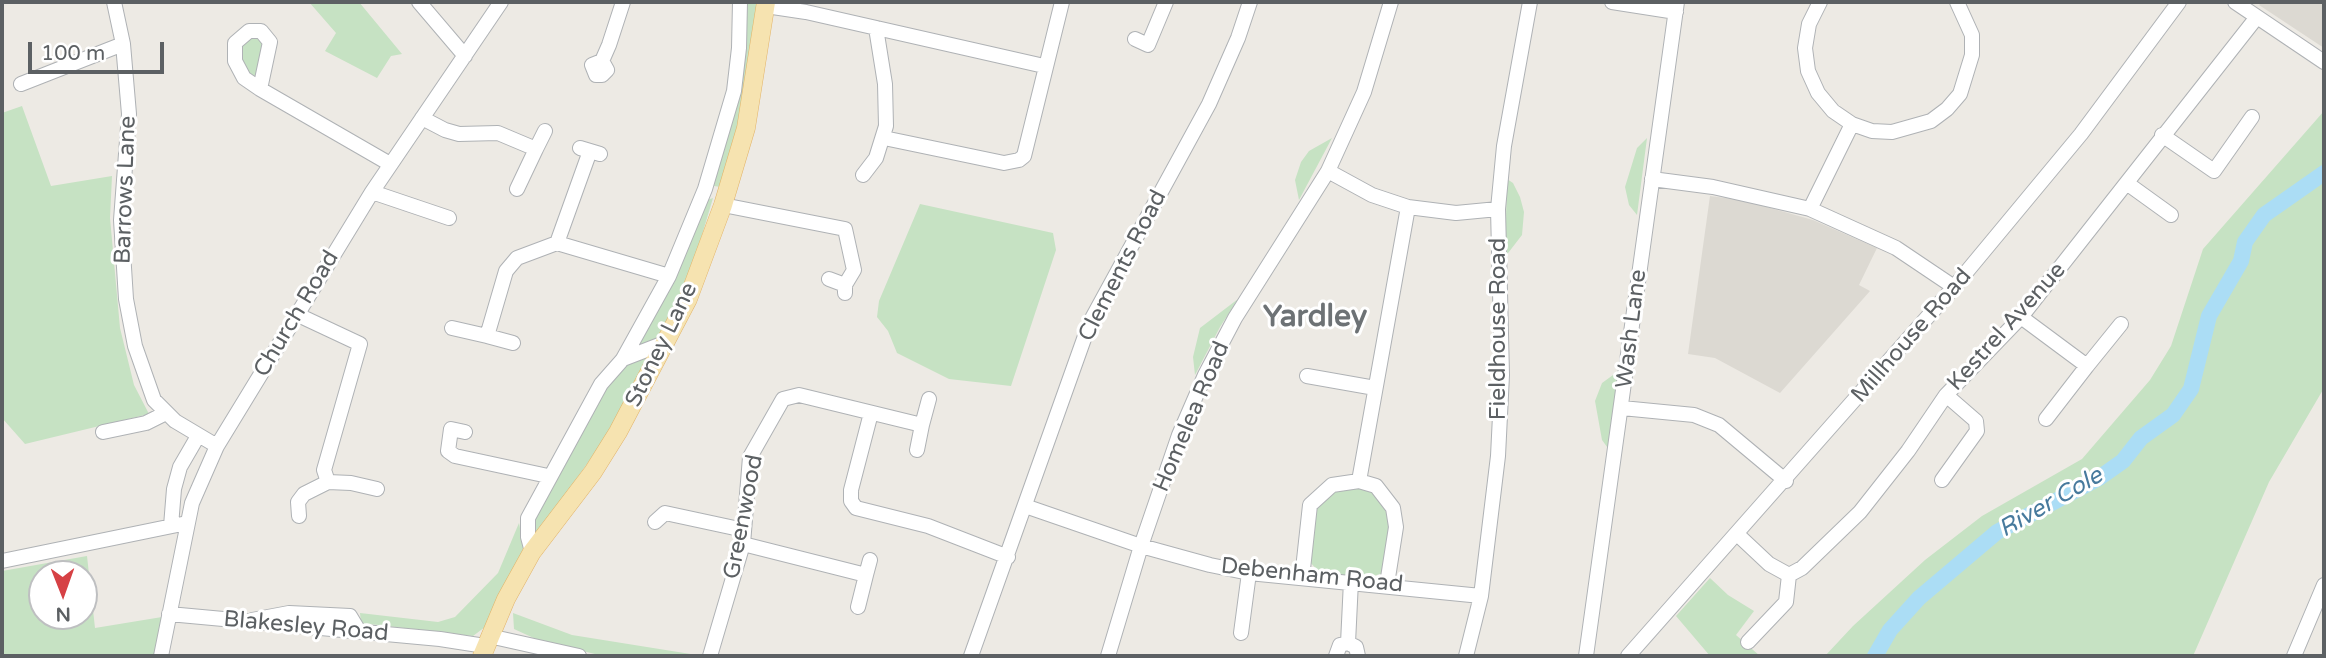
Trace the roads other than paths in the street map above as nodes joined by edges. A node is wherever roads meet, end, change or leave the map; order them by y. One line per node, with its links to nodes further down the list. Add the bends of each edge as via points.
1 (114, 2): 21 (street, Barrows Lane)
2 (419, 2): 22 (street)
3 (501, 2): 22 (street, Church Road)
4 (623, 2): 23 (street)
5 (740, 2): 42 (street, via 734,90)
6 (1062, 2): 25 (street)
7 (1166, 2): 20 (street, via 1148,44)
8 (1250, 2): 83 (street, Clements Road, via 1209,104 1090,322)
9 (1391, 2): 37 (street, Homelea Road, via 1364,92)
10 (1530, 2): 46 (street, Fieldhouse Road, via 1504,146)
11 (1612, 2): 17 (street)
12 (1820, 2): 30 (street, via 1809,24 1808,71 1818,93)
13 (1957, 2): 30 (street, via 1972,35 1972,55 1960,94 1947,109 1912,129 1871,131)
14 (2179, 2): 53 (street, Millhouse Road, via 2081,134)
15 (2235, 2): 18 (street)
16 (766, 4): 19 (street); 44 (main road, Stoney Lane, via 746,128)
17 (1677, 7): 39 (street, Wash Lane)
18 (2257, 17): 24 (street); 32 (street, Kestrel Avenue)
19 (876, 29): 25 (street); 33 (street, via 885,95)
20 (1135, 38)
21 (123, 44): 26 (street); 68 (street, Barrows Lane, via 129,114 121,220 126,299 140,368 154,400)
22 (465, 56): 29 (street, Church Road)
23 (602, 61)
24 (2324, 62)
25 (1044, 66): 33 (street, via 1024,156 1014,163)
26 (21, 84)
27 (260, 89): 36 (street)
28 (2252, 117): 32 (street, via 2214,170)
29 (422, 118): 34 (street, via 459,134 498,132); 36 (street, Church Road)
30 (1852, 124): 47 (street)
31 (545, 131): 34 (street)
32 (2162, 135): 40 (street, Kestrel Avenue)
33 (884, 138): 38 (street, via 870,170)
34 (536, 149): 41 (street)
35 (590, 151): 50 (street)
36 (390, 164): 43 (street, Church Road)
37 (1328, 171): 45 (street); 90 (street, Homelea Road, via 1205,375)
38 (863, 174)
39 (1652, 179): 47 (street, via 1713,187); 67 (street, Wash Lane)
40 (2127, 184): 48 (street); 55 (street, Kestrel Avenue)
41 (517, 189)
42 (705, 189): 44 (street); 51 (street)
43 (372, 192): 49 (street); 54 (street, Church Road)
44 (725, 200): 52 (street, via 845,229 854,270 845,289); 59 (main road, Stoney Lane)
45 (1408, 208): 46 (street, via 1456,213); 64 (street)
46 (1498, 209): 102 (street, Fieldhouse Road, via 1502,375 1498,456)
47 (1810, 209): 53 (street, via 1896,248)
48 (2171, 215)
49 (449, 218)
50 (557, 243): 51 (street); 58 (street, via 531,251 509,265)
51 (669, 276): 61 (street)
52 (830, 279)
53 (1954, 287): 80 (street, Millhouse Road)
54 (296, 314): 75 (street, Church Road); 81 (street, via 360,344 326,458)
55 (2021, 317): 62 (street); 65 (street, Kestrel Avenue)
56 (2120, 324): 62 (street)
57 (452, 328): 58 (street)
58 (487, 336): 60 (street)
59 (667, 342): 61 (street); 91 (main road, Stoney Lane, via 593,472)
60 (513, 343)
61 (622, 359): 77 (street, via 601,384)
62 (2087, 366): 70 (street)
63 (1307, 376): 64 (street)
64 (1375, 388): 79 (street)
65 (1946, 395): 78 (street, via 1976,421 1977,431); 97 (street, Kestrel Avenue, via 1860,512)
66 (929, 399): 71 (street)
67 (1622, 408): 80 (street, via 1694,415 1719,425); 117 (street, Wash Lane)
68 (166, 413): 72 (street, via 146,423); 74 (street, Barrows Lane)
69 (871, 413): 71 (street, Greenwood); 89 (street, Greenwood, via 799,395 783,399 750,457); 92 (street, via 851,490 856,508 928,526)
70 (2046, 419)
71 (922, 425): 76 (street)
72 (103, 432)
73 (465, 432): 77 (street, via 451,429 448,451 455,456)
74 (198, 436): 75 (street, Barrows Lane); 87 (street, via 180,467)
75 (217, 446): 86 (street, Church Road)
76 (917, 450)
77 (548, 476): 91 (street, via 528,518)
78 (1941, 480)
79 (1359, 481): 98 (street, via 1332,485 1310,505); 100 (street, via 1376,486 1393,508 1396,527)
80 (1786, 481): 88 (street, Millhouse Road)
81 (328, 482): 82 (street); 84 (street, via 304,494 298,502)
82 (377, 489)
83 (1025, 506): 90 (street, Debenham Road); 92 (street, Clements Road)
84 (299, 516)
85 (655, 522): 89 (street, via 665,513)
86 (187, 523): 87 (street); 104 (street, Church Road)
87 (171, 526): 94 (street)
88 (1737, 534): 97 (street, via 1769,564); 118 (street, Millhouse Road)
89 (744, 537): 96 (street); 111 (street, Greenwood)
90 (1141, 546): 95 (street, Debenham Road); 113 (street, Homelea Road)
91 (532, 552): 108 (main road, Stoney Lane)
92 (1008, 557): 112 (street, Clements Road)
93 (870, 560): 96 (street)
94 (2, 561)
95 (1249, 573): 98 (street, Debenham Road); 105 (street)
96 (866, 575): 103 (street)
97 (1789, 575): 106 (street, via 1786,602)
98 (1302, 578): 99 (street, Debenham Road)
99 (1351, 581): 100 (street, Debenham Road); 107 (street)
100 (1387, 584): 102 (street, Debenham Road)
101 (2324, 585): 119 (street)
102 (1481, 596): 116 (street, Fieldhouse Road)
103 (858, 607)
104 (169, 614): 108 (street, Blakesley Road); 109 (street, Church Road)
105 (1241, 634)
106 (1748, 642)
107 (1348, 643): 114 (street, via 1340,645); 115 (street, via 1356,647)
108 (485, 646): 110 (street, Blakesley Road)
109 (161, 656)
110 (579, 656)
111 (710, 656)
112 (971, 656)
113 (1108, 656)
114 (1336, 656)
115 (1358, 656)
116 (1466, 656)
117 (1586, 656)
118 (1628, 656)
119 (2294, 656)

